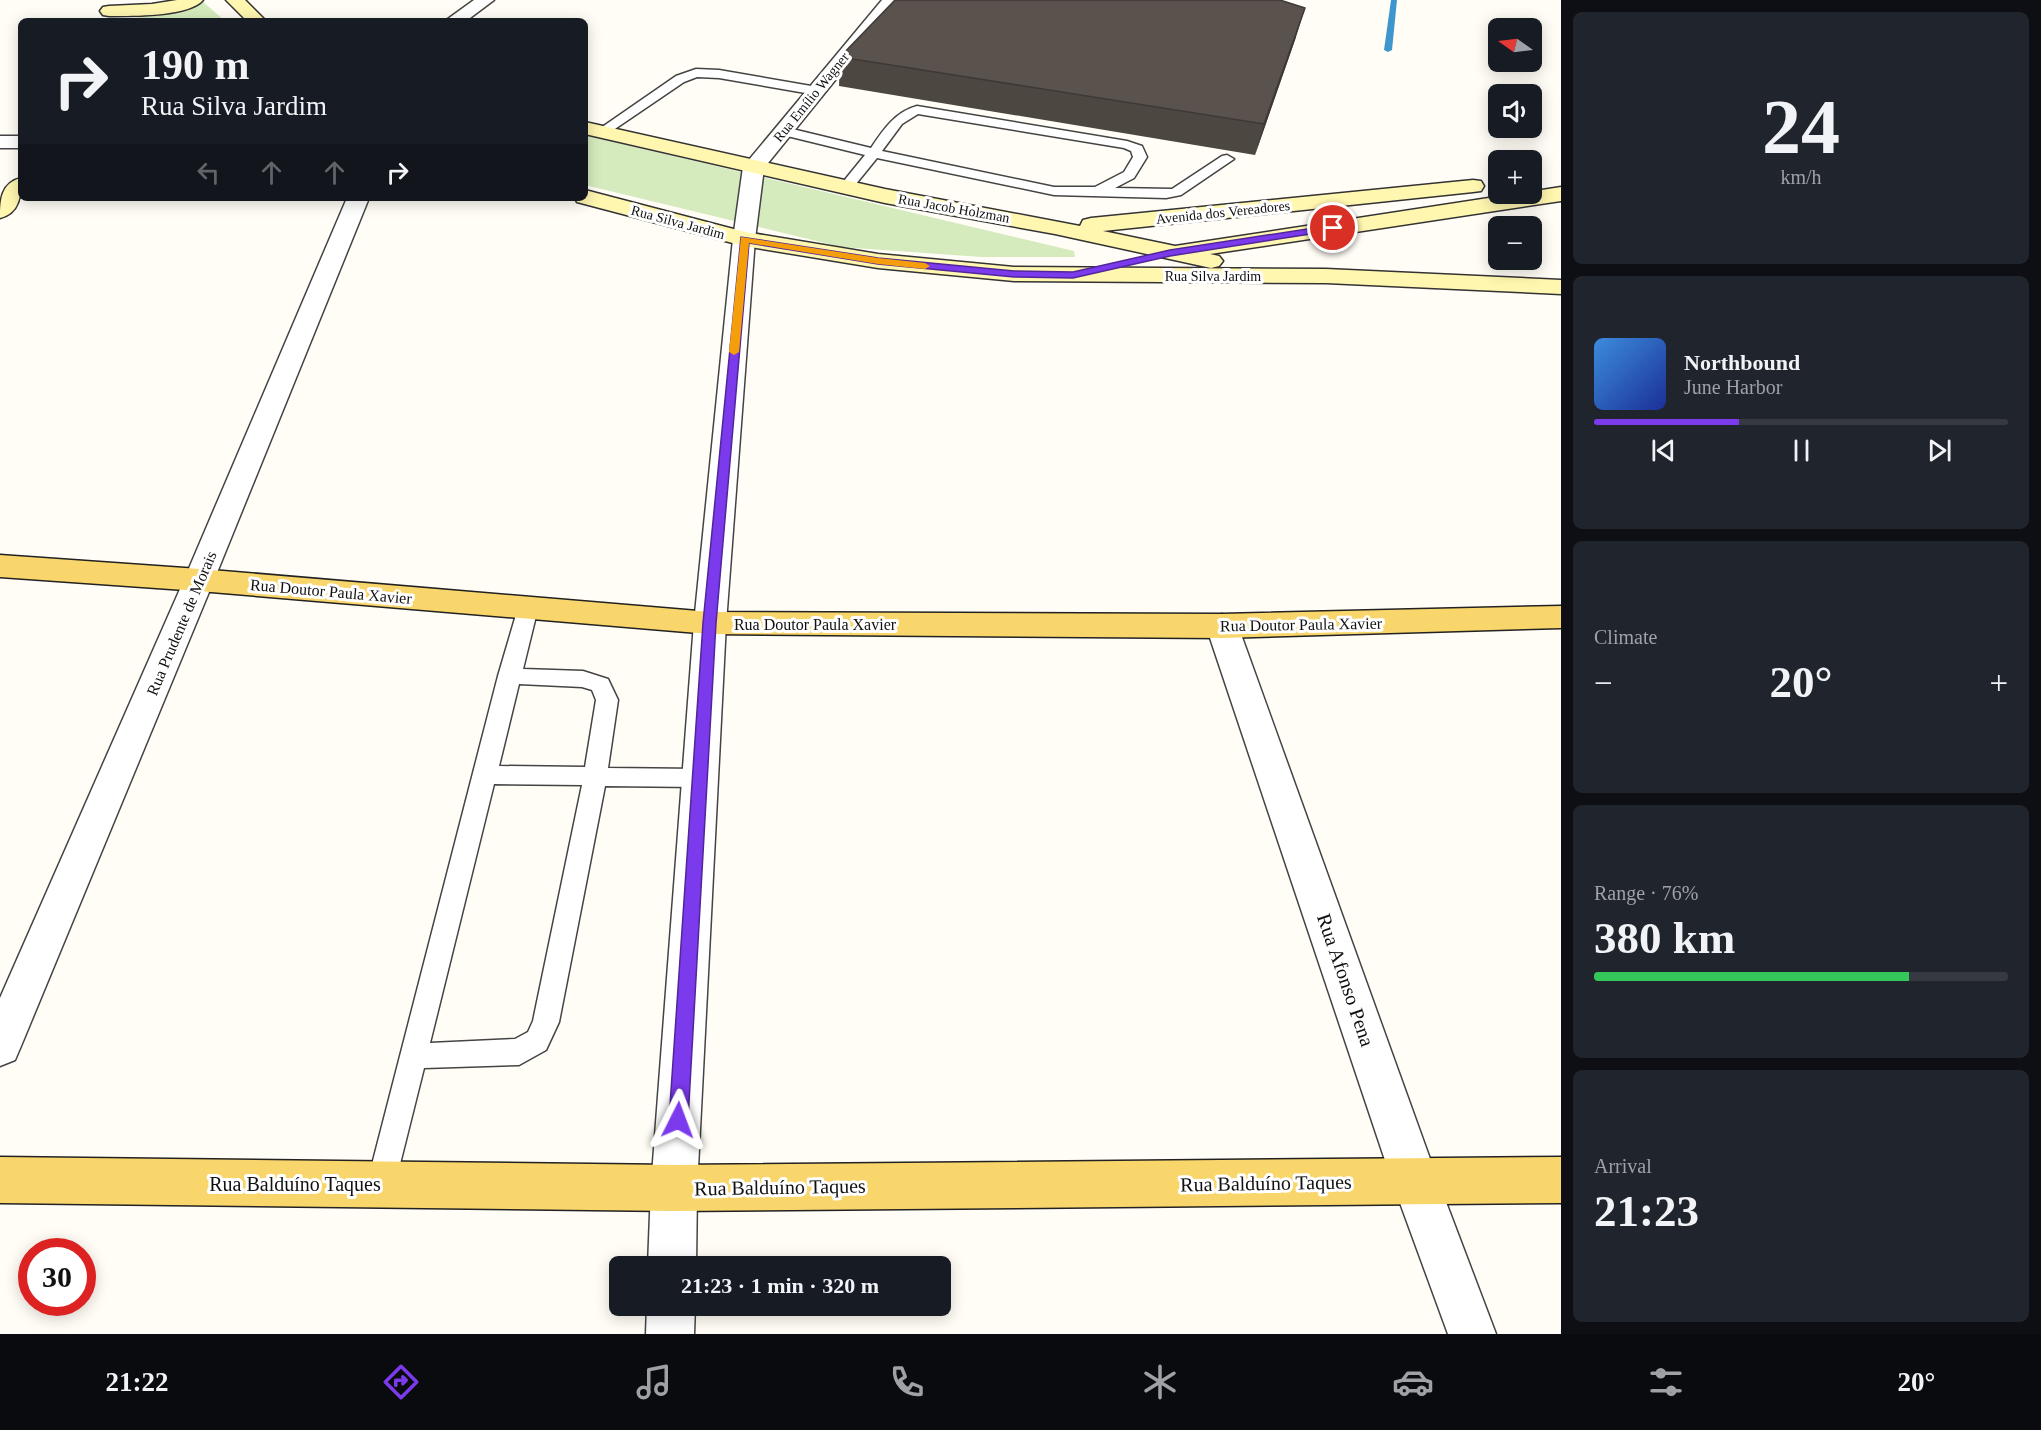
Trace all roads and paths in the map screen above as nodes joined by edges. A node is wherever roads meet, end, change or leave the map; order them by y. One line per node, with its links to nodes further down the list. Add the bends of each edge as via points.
1 (194, 0): 5 (main road, via 156,9)
2 (235, 0): 6 (main road)
3 (485, 0): 7 (street)
4 (891, 0): 8 (street, Rua Emílio Wagner)
5 (109, 10)
6 (254, 18)
7 (458, 18)
8 (817, 91): 9 (lane, via 719,74 696,74 680,79); 10 (street, Rua Emílio Wagner)
9 (593, 130): 15 (main road, Rua Jacob Holzman)
10 (784, 131): 13 (lane); 15 (street, Rua Emílio Wagner)
11 (0, 142): 12 (street)
12 (18, 142)
13 (874, 153): 19 (lane); 21 (lane, via 1054,191); 21 (lane, via 905,113 917,110 1137,149 1140,157 1130,175)
14 (1227, 159): 21 (lane, via 1176,192 1156,195)
15 (754, 167): 19 (main road, Rua Jacob Holzman); 27 (street)
16 (1561, 177): 17 (main road)
17 (1542, 179)
18 (1488, 184): 26 (main road, Avenida dos Vereadores)
19 (846, 187): 26 (main road, Rua Jacob Holzman)
20 (18, 188): 25 (main road)
21 (1098, 191)
22 (1561, 194): 29 (main road, Avenida dos Vereadores)
23 (588, 198): 27 (main road, Rua Silva Jardim)
24 (357, 201): 33 (street, Rua Prudente de Morais)
25 (0, 211)
26 (1056, 227): 28 (main road, Rua Jacob Holzman)
27 (744, 239): 30 (main road, Rua Silva Jardim, via 878,261 1014,274); 36 (street)
28 (1170, 253): 29 (main road, Avenida dos Vereadores); 29 (main road, Rua Jacob Holzman, via 1240,266); 30 (main road, Avenida dos Vereadores)
29 (1316, 253): 30 (main road, Rua Silva Jardim); 31 (main road, Rua Silva Jardim, via 1371,278)
30 (1073, 275)
31 (1561, 287)
32 (0, 566): 33 (main road, Rua Doutor Paula Xavier)
33 (200, 580): 34 (main road, Rua Doutor Paula Xavier); 42 (street, Rua Prudente de Morais)
34 (528, 608): 36 (main road, Rua Doutor Paula Xavier); 38 (lane)
35 (1561, 617): 37 (main road, Rua Doutor Paula Xavier)
36 (710, 623): 37 (main road, Rua Doutor Paula Xavier); 41 (street)
37 (1222, 626): 46 (street, Rua Afonso Pena)
38 (509, 676): 39 (lane); 40 (lane, via 583,679 600,685 607,699)
39 (485, 775): 40 (lane); 43 (lane)
40 (595, 777): 41 (lane); 43 (lane, via 546,1022 537,1041 519,1052)
41 (699, 778): 48 (street)
42 (0, 1046)
43 (413, 1056): 47 (lane)
44 (0, 1180): 47 (main road, Rua Balduíno Taques)
45 (1561, 1180): 46 (main road, Rua Balduíno Taques)
46 (1415, 1181): 48 (main road, Rua Balduíno Taques); 52 (street, Rua Afonso Pena)
47 (381, 1184): 48 (main road, Rua Balduíno Taques)
48 (674, 1188): 49 (street)
49 (672, 1256)
50 (671, 1316): 51 (street)
51 (670, 1334)
52 (1472, 1334)

